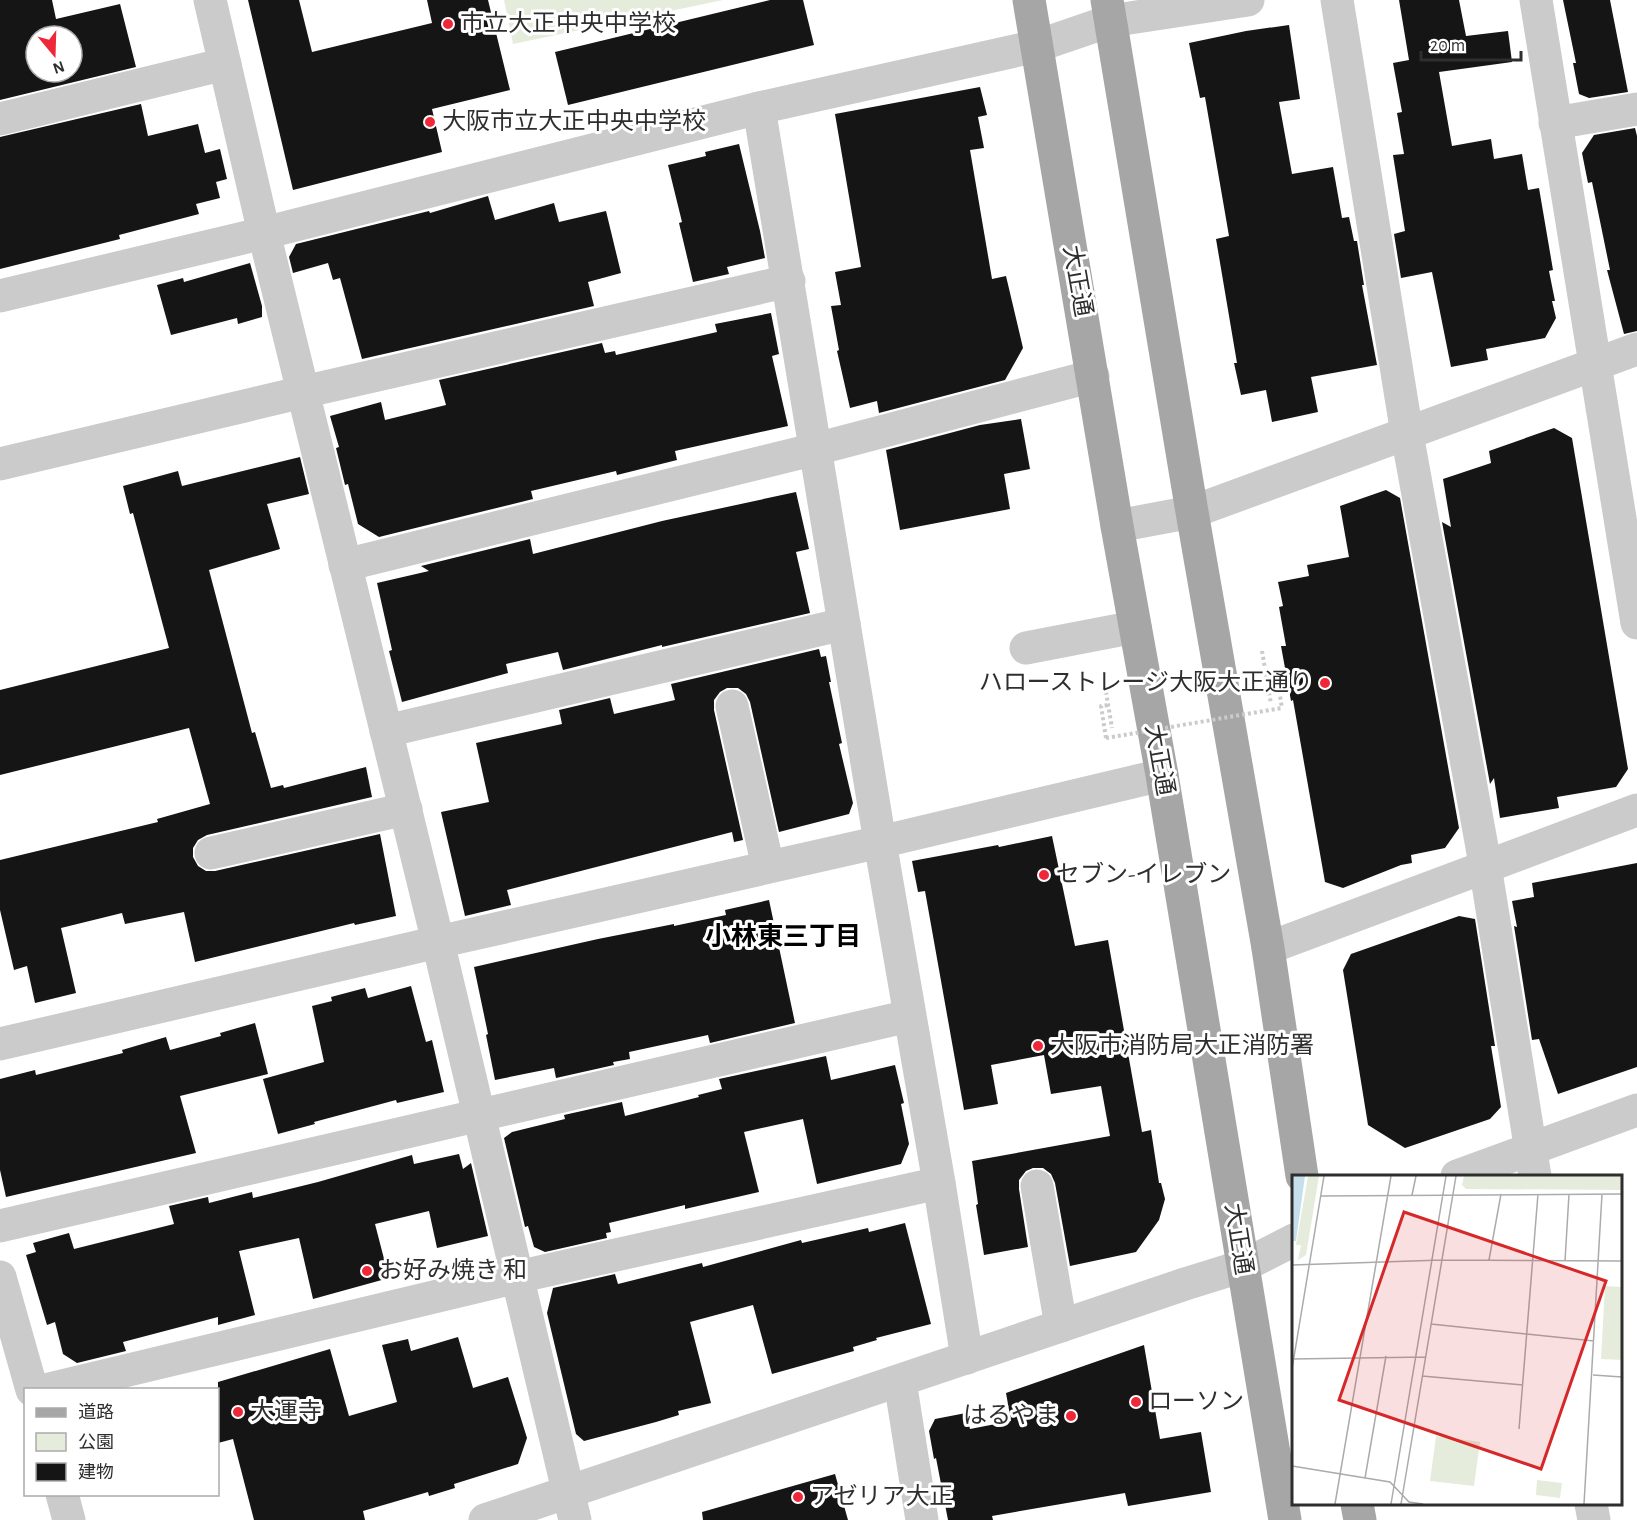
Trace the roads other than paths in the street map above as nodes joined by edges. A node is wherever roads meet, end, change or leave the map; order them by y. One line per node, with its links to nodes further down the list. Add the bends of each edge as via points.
1 (210, 0): 8 (street)
2 (1029, 0): 7 (main road, 大正通)
3 (1248, 0): 6 (street)
4 (1337, 0): 20 (street)
5 (1536, 0): 12 (street)
6 (1109, 10): 7 (street); 23 (main road)
7 (1037, 46): 9 (street); 18 (main road, 大正通)
8 (225, 64): 11 (street); 13 (street)
9 (759, 108): 13 (street); 14 (street)
10 (1637, 109): 12 (street)
11 (0, 119)
12 (1555, 123): 17 (street)
13 (264, 233): 15 (street); 19 (street)
14 (789, 281): 19 (street); 21 (street)
15 (0, 296)
16 (1637, 349): 17 (street)
17 (1595, 365): 20 (street); 26 (street)
18 (1093, 376): 21 (street); 24 (main road, 大正通)
19 (303, 392): 22 (street); 25 (street)
20 (1407, 434): 23 (street); 38 (street)
21 (816, 449): 25 (street); 28 (street)
22 (0, 464)
23 (1192, 512): 24 (street); 41 (main road)
24 (1117, 526): 29 (main road, 大正通)
25 (345, 565): 32 (street)
26 (1634, 587): 27 (street)
27 (1637, 623)
28 (844, 624): 32 (street); 36 (street)
29 (1135, 627): 30 (street); 33 (main road, 大正通)
30 (1026, 648)
31 (732, 706): 39 (street)
32 (386, 731): 34 (street)
33 (1162, 775): 36 (street); 53 (main road, 大正通)
34 (406, 809): 37 (street); 40 (street)
35 (1637, 810): 38 (street)
36 (880, 842): 39 (street); 42 (street)
37 (211, 853)
38 (1485, 866): 41 (street); 46 (street)
39 (768, 867): 40 (street)
40 (438, 942): 43 (street); 45 (street)
41 (1268, 948): 47 (main road)
42 (909, 1016): 45 (street); 49 (street)
43 (0, 1044)
44 (1637, 1110): 46 (street)
45 (478, 1115): 51 (street); 55 (street)
46 (1532, 1163): 48 (street)
47 (1302, 1175)
48 (1463, 1175)
49 (939, 1183): 55 (street); 57 (street)
50 (1037, 1186): 56 (street)
51 (0, 1226)
52 (1292, 1241): 53 (street)
53 (1243, 1266): 56 (street); 68 (main road, 大正通)
54 (0, 1277): 59 (street)
55 (517, 1277): 60 (street); 64 (street)
56 (1061, 1326): 57 (street)
57 (967, 1358): 58 (street)
58 (900, 1381): 64 (street); 67 (street)
59 (32, 1388)
60 (49, 1388)
61 (63, 1496): 65 (street)
62 (1357, 1505): 69 (main road)
63 (1591, 1505): 70 (street)
64 (571, 1506): 66 (street)
65 (69, 1520)
66 (485, 1520)
67 (922, 1520)
68 (1285, 1520)
69 (1360, 1520)
70 (1594, 1520)

